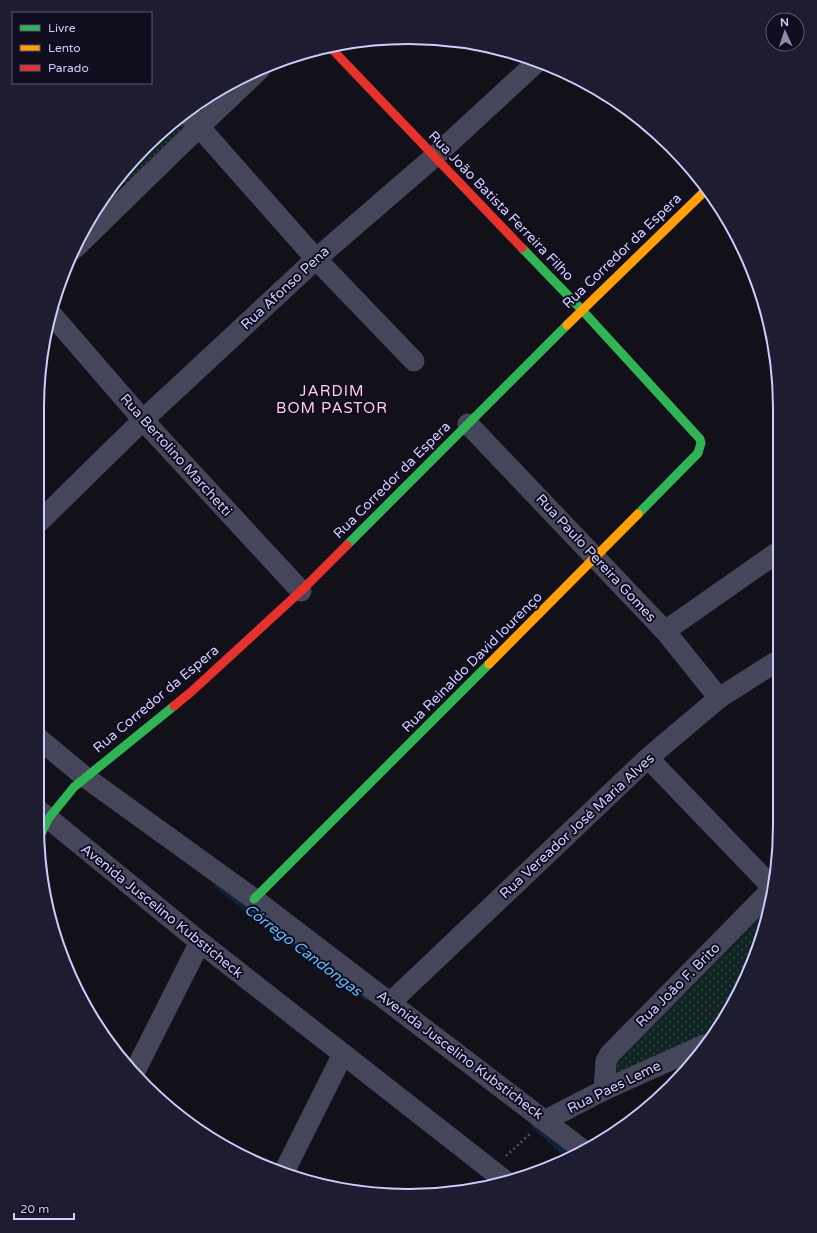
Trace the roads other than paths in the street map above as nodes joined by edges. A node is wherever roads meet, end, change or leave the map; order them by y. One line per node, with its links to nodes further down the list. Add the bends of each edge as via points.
1 (334, 52): 5 (street, Rua João Batista Ferreira Filho)
2 (533, 66): 5 (street, Rua Afonso Pena)
3 (231, 91): 4 (street)
4 (192, 119): 8 (street); 10 (street)
5 (434, 157): 10 (street, Rua Afonso Pena); 11 (street, Rua João Batista Ferreira Filho)
6 (703, 193): 11 (street, Rua Corredor da Espera)
7 (111, 197): 8 (street)
8 (112, 212): 9 (street)
9 (88, 235)
10 (316, 259): 13 (street); 14 (street, Rua Afonso Pena)
11 (582, 310): 15 (street, Rua Corredor da Espera); 16 (street, Rua João Batista Ferreira Filho)
12 (55, 318): 14 (street, Rua Bertolino Marchetti)
13 (414, 361)
14 (143, 420): 17 (street, Rua Afonso Pena); 20 (street, Rua Bertolino Marchetti)
15 (468, 424): 19 (street, Rua Paulo Pereira Gomes); 20 (street, Rua Corredor da Espera)
16 (700, 439): 19 (street, Rua Reinaldo David lourenço, via 698,453)
17 (44, 517)
18 (773, 555): 21 (street)
19 (596, 557): 21 (street, Rua Paulo Pereira Gomes); 31 (street, Rua Reinaldo David lourenço)
20 (301, 591): 26 (street, Rua Corredor da Espera, via 191,692)
21 (665, 631): 23 (street, Rua Paulo Pereira Gomes)
22 (773, 664): 23 (street, Rua Vereador José Maria Alves)
23 (719, 698): 25 (street, Rua Vereador José Maria Alves)
24 (44, 744): 26 (street, Avenida Juscelino Kubsticheck)
25 (648, 758): 29 (street); 33 (street, Rua Vereador José Maria Alves)
26 (80, 782): 27 (street, Rua Corredor da Espera); 31 (street, Avenida Juscelino Kubsticheck)
27 (48, 811): 28 (street, Rua Corredor da Espera); 32 (street, Avenida Juscelino Kubsticheck)
28 (44, 823)
29 (768, 884)
30 (766, 894): 37 (street, Rua João F. Brito, via 610,1054 606,1061)
31 (254, 899): 33 (street, Avenida Juscelino Kubsticheck)
32 (200, 942): 35 (street, Avenida Juscelino Kubsticheck); 36 (street)
33 (391, 1002): 38 (street, Avenida Juscelino Kubsticheck)
34 (696, 1049): 37 (street, Rua Paes Leme)
35 (343, 1054): 40 (street); 41 (street, Avenida Juscelino Kubsticheck)
36 (137, 1068)
37 (604, 1090): 38 (street, Rua Paes Leme)
38 (539, 1127): 39 (street, Avenida Juscelino Kubsticheck)
39 (577, 1147)
40 (286, 1168)
41 (497, 1175)

